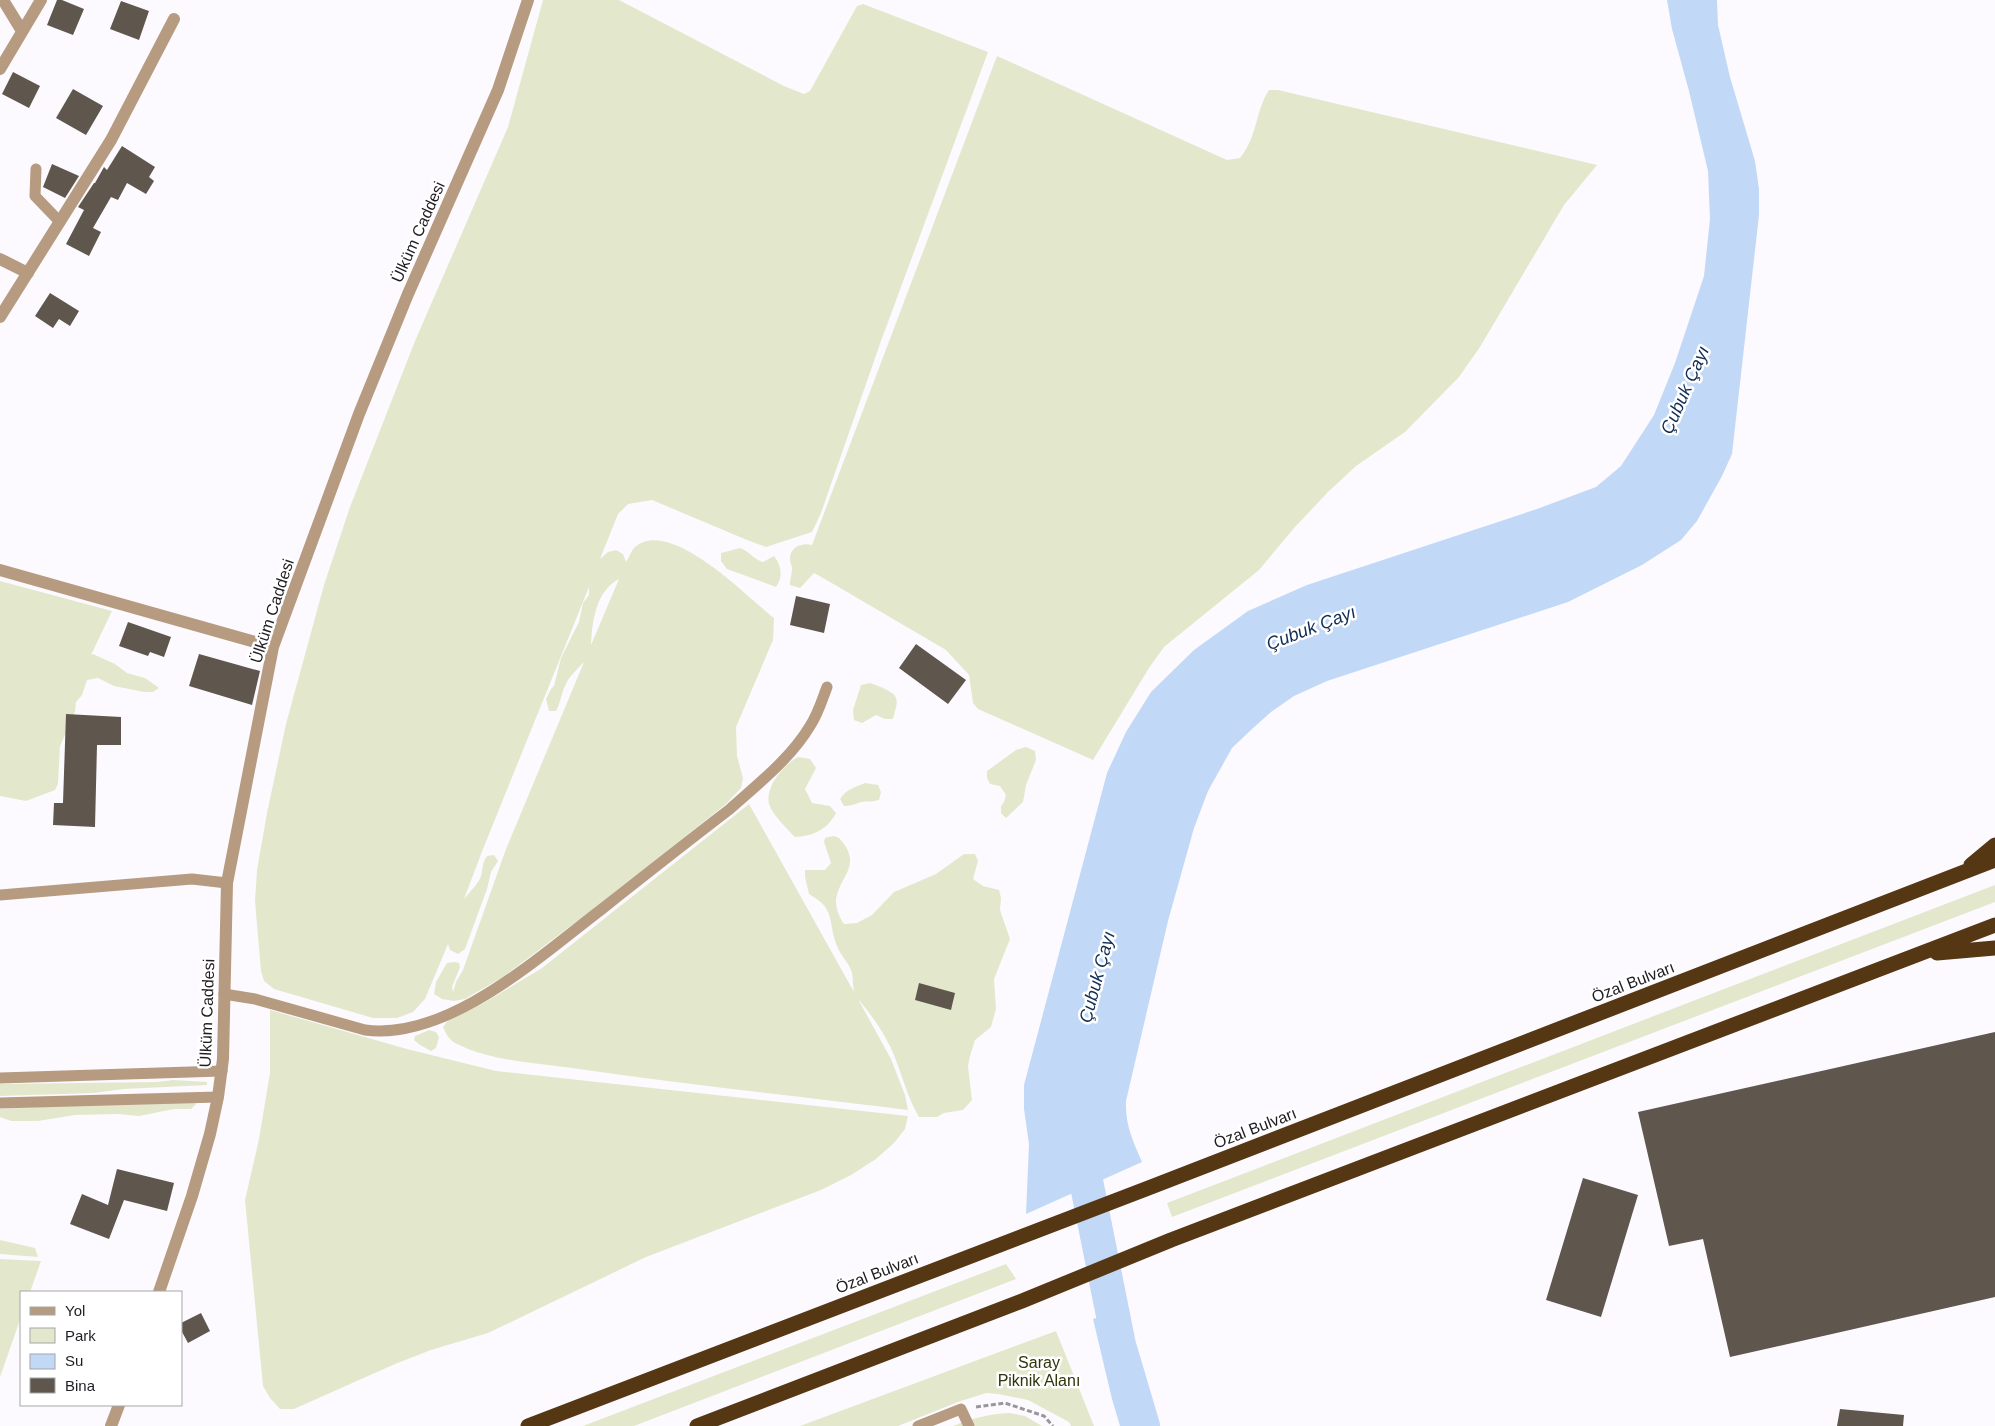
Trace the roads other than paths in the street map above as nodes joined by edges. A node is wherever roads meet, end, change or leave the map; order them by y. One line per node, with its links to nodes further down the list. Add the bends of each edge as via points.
1 (3, 0): 5 (street)
2 (41, 0): 5 (street)
3 (528, 0): 13 (street, Ülküm Caddesi, via 498,90 359,414)
4 (174, 19): 8 (street, via 111,140)
5 (22, 31): 6 (street)
6 (0, 70)
7 (36, 169): 8 (lane, via 35,196)
8 (60, 222): 10 (street)
9 (0, 259): 10 (street)
10 (28, 273): 11 (street)
11 (0, 317)
12 (0, 570): 13 (street)
13 (273, 647): 18 (street, Ülküm Caddesi)
14 (827, 687): 23 (lane, via 810,726 796,745 730,808 512,978 459,1009 407,1028 379,1032 255,998)
15 (1995, 845): 17 (highway)
16 (1995, 860): 17 (highway, Özal Bulvarı)
17 (1959, 874): 31 (highway, Özal Bulvarı)
18 (227, 884): 19 (lane, via 192,879); 23 (street, Ülküm Caddesi)
19 (0, 896)
20 (1995, 925): 22 (highway)
21 (1995, 948): 22 (highway)
22 (1921, 955): 32 (highway, via 1171,1240)
23 (224, 994): 24 (street, Ülküm Caddesi)
24 (222, 1071): 25 (lane); 26 (street, Ülküm Caddesi)
25 (0, 1078)
26 (218, 1097): 27 (lane); 28 (street, Ülküm Caddesi, via 194,1188)
27 (0, 1102)
28 (159, 1291)
29 (119, 1406): 30 (street)
30 (111, 1426)
31 (528, 1426)
32 (697, 1426)
33 (918, 1426): 34 (lane, via 962,1409)
34 (969, 1426)

